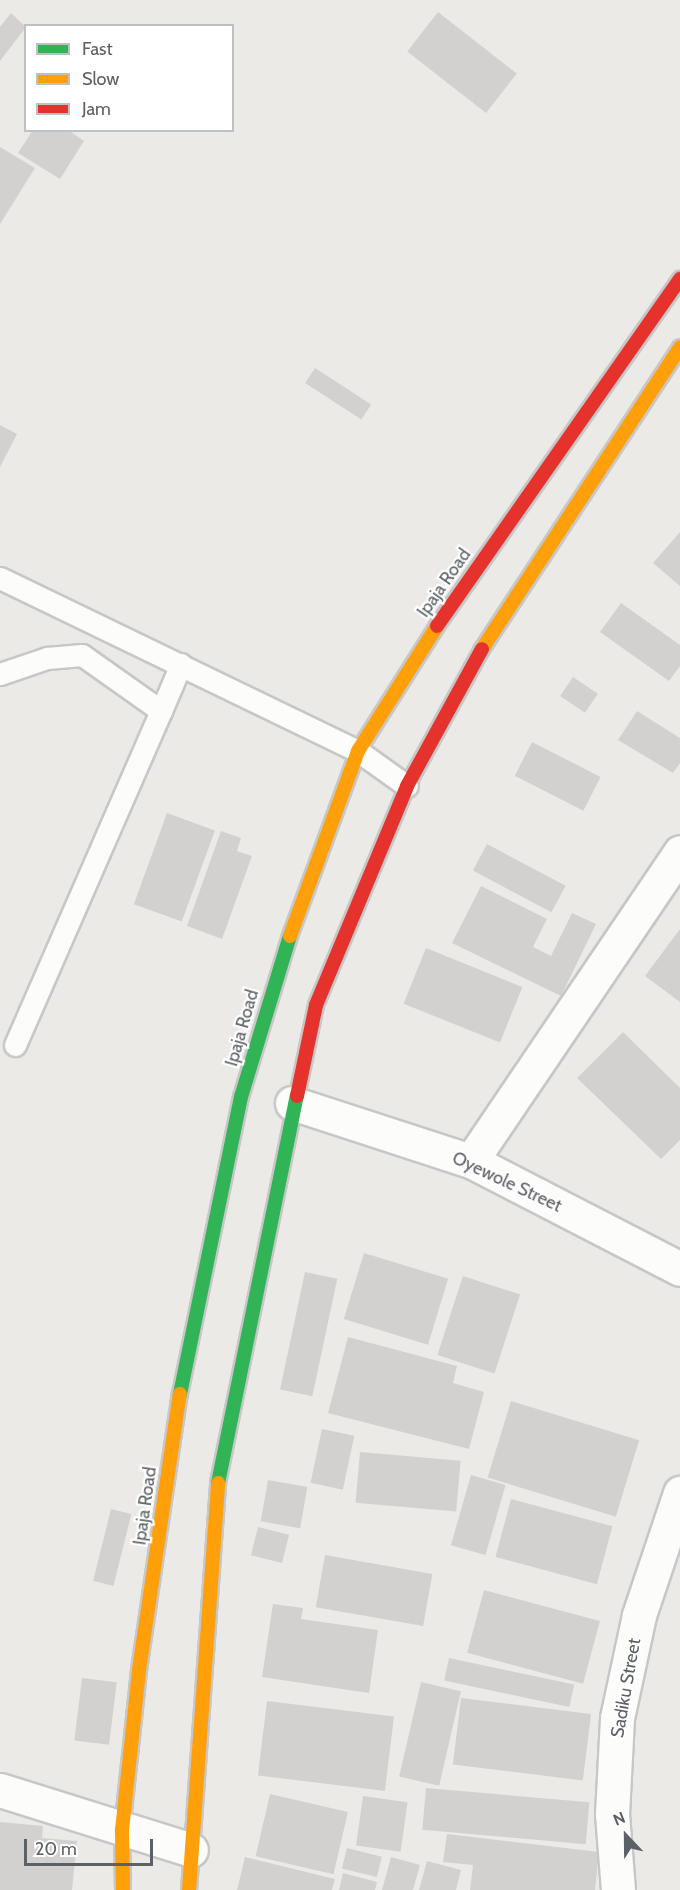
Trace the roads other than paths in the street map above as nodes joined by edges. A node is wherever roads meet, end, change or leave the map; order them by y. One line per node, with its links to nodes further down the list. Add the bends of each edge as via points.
1 (680, 279): 7 (main road, Ipaja Road, via 464,584)
2 (680, 347): 8 (main road, via 503,612)
3 (0, 578): 4 (lane)
4 (181, 664): 6 (lane); 7 (lane)
5 (0, 674): 6 (lane, via 47,658 82,655)
6 (161, 711): 10 (lane)
7 (358, 751): 8 (lane); 16 (main road, Ipaja Road, via 275,976 241,1097 179,1398)
8 (407, 786): 11 (main road, via 320,994)
9 (680, 852): 12 (street)
10 (15, 1045)
11 (292, 1103): 12 (street, Oyewole Street); 17 (main road, via 213,1507)
12 (471, 1161): 13 (street, Oyewole Street)
13 (680, 1269)
14 (680, 1493): 20 (street, Sadiku Street, via 639,1615 617,1718 612,1814)
15 (0, 1790): 16 (street)
16 (122, 1830): 17 (street); 18 (main road, Ipaja Road)
17 (191, 1850): 19 (main road)
18 (123, 1890)
19 (189, 1890)
20 (618, 1890)

